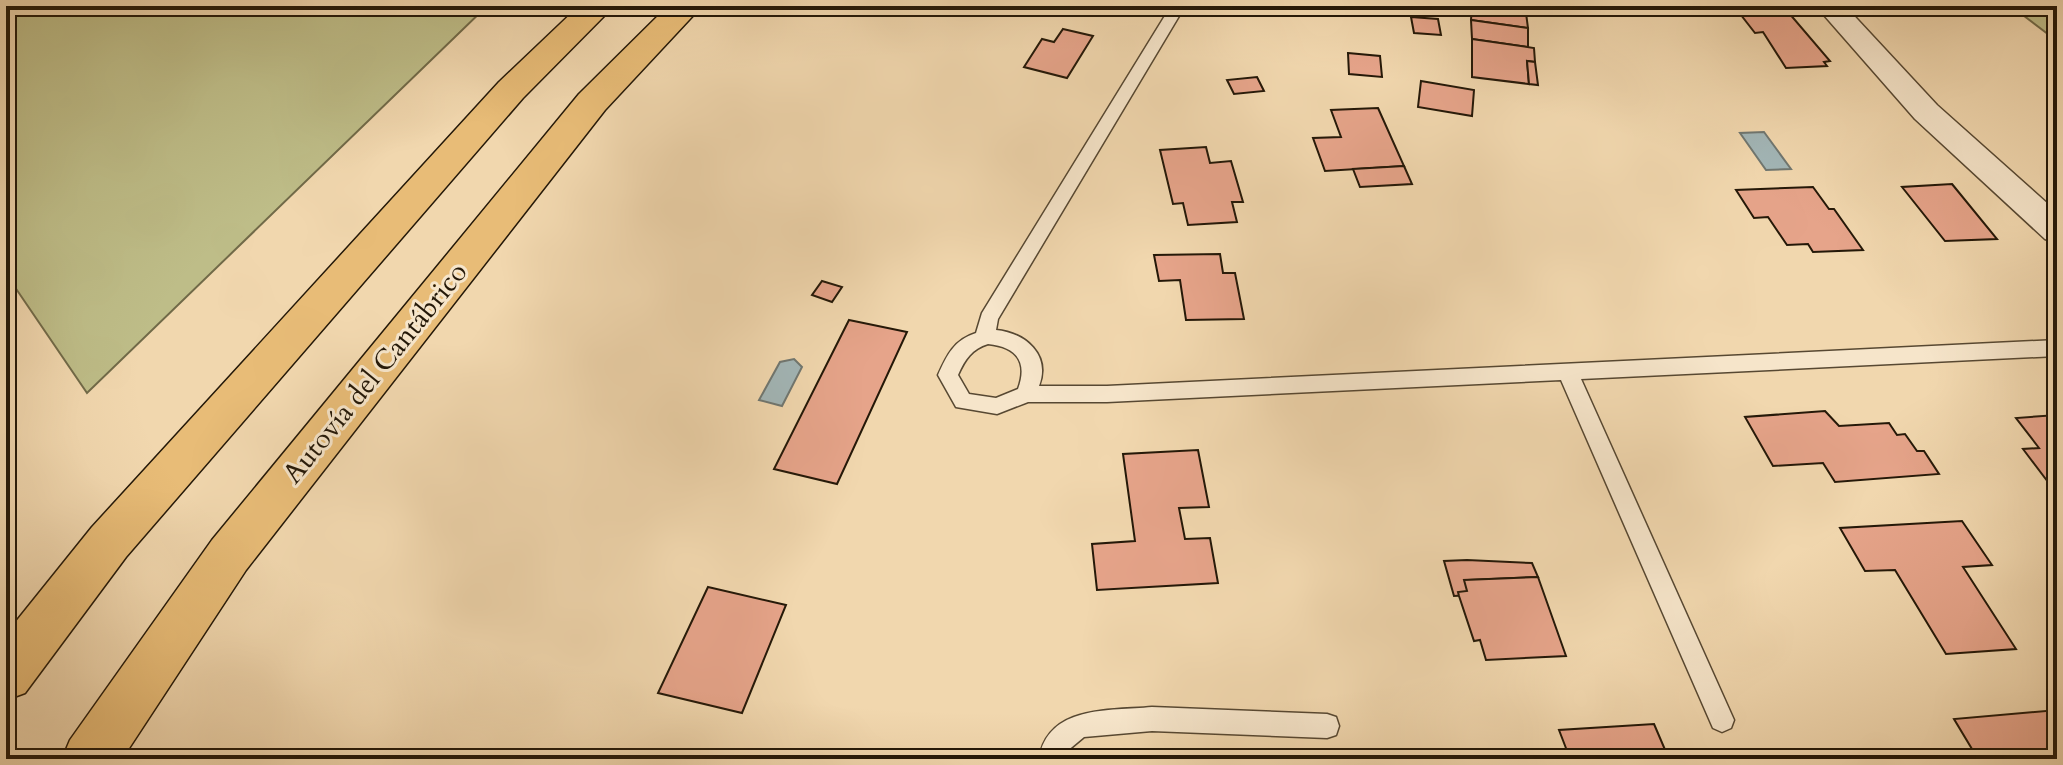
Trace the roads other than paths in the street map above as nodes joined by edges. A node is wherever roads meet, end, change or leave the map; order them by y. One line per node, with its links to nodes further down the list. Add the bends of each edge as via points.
1 (598, 6): 10 (highway, via 511,90 109,542)
2 (686, 6): 13 (highway, Autovía del Cantábrico, via 592,102 229,555)
3 (1178, 6): 6 (lane, via 989,318)
4 (1830, 6): 5 (street, via 1926,112)
5 (2057, 231)
6 (985, 337): 9 (lane, via 1012,338 1027,350 1034,364); 9 (lane, via 963,345 951,358 948,375 963,401 997,406)
7 (2057, 348): 8 (lane)
8 (1568, 373): 9 (lane); 11 (lane)
9 (1026, 394)
10 (6, 675)
11 (1722, 720)
12 (1327, 726): 14 (lane, via 1152,719 1079,725 1054,746)
13 (90, 759)
14 (1052, 759)

